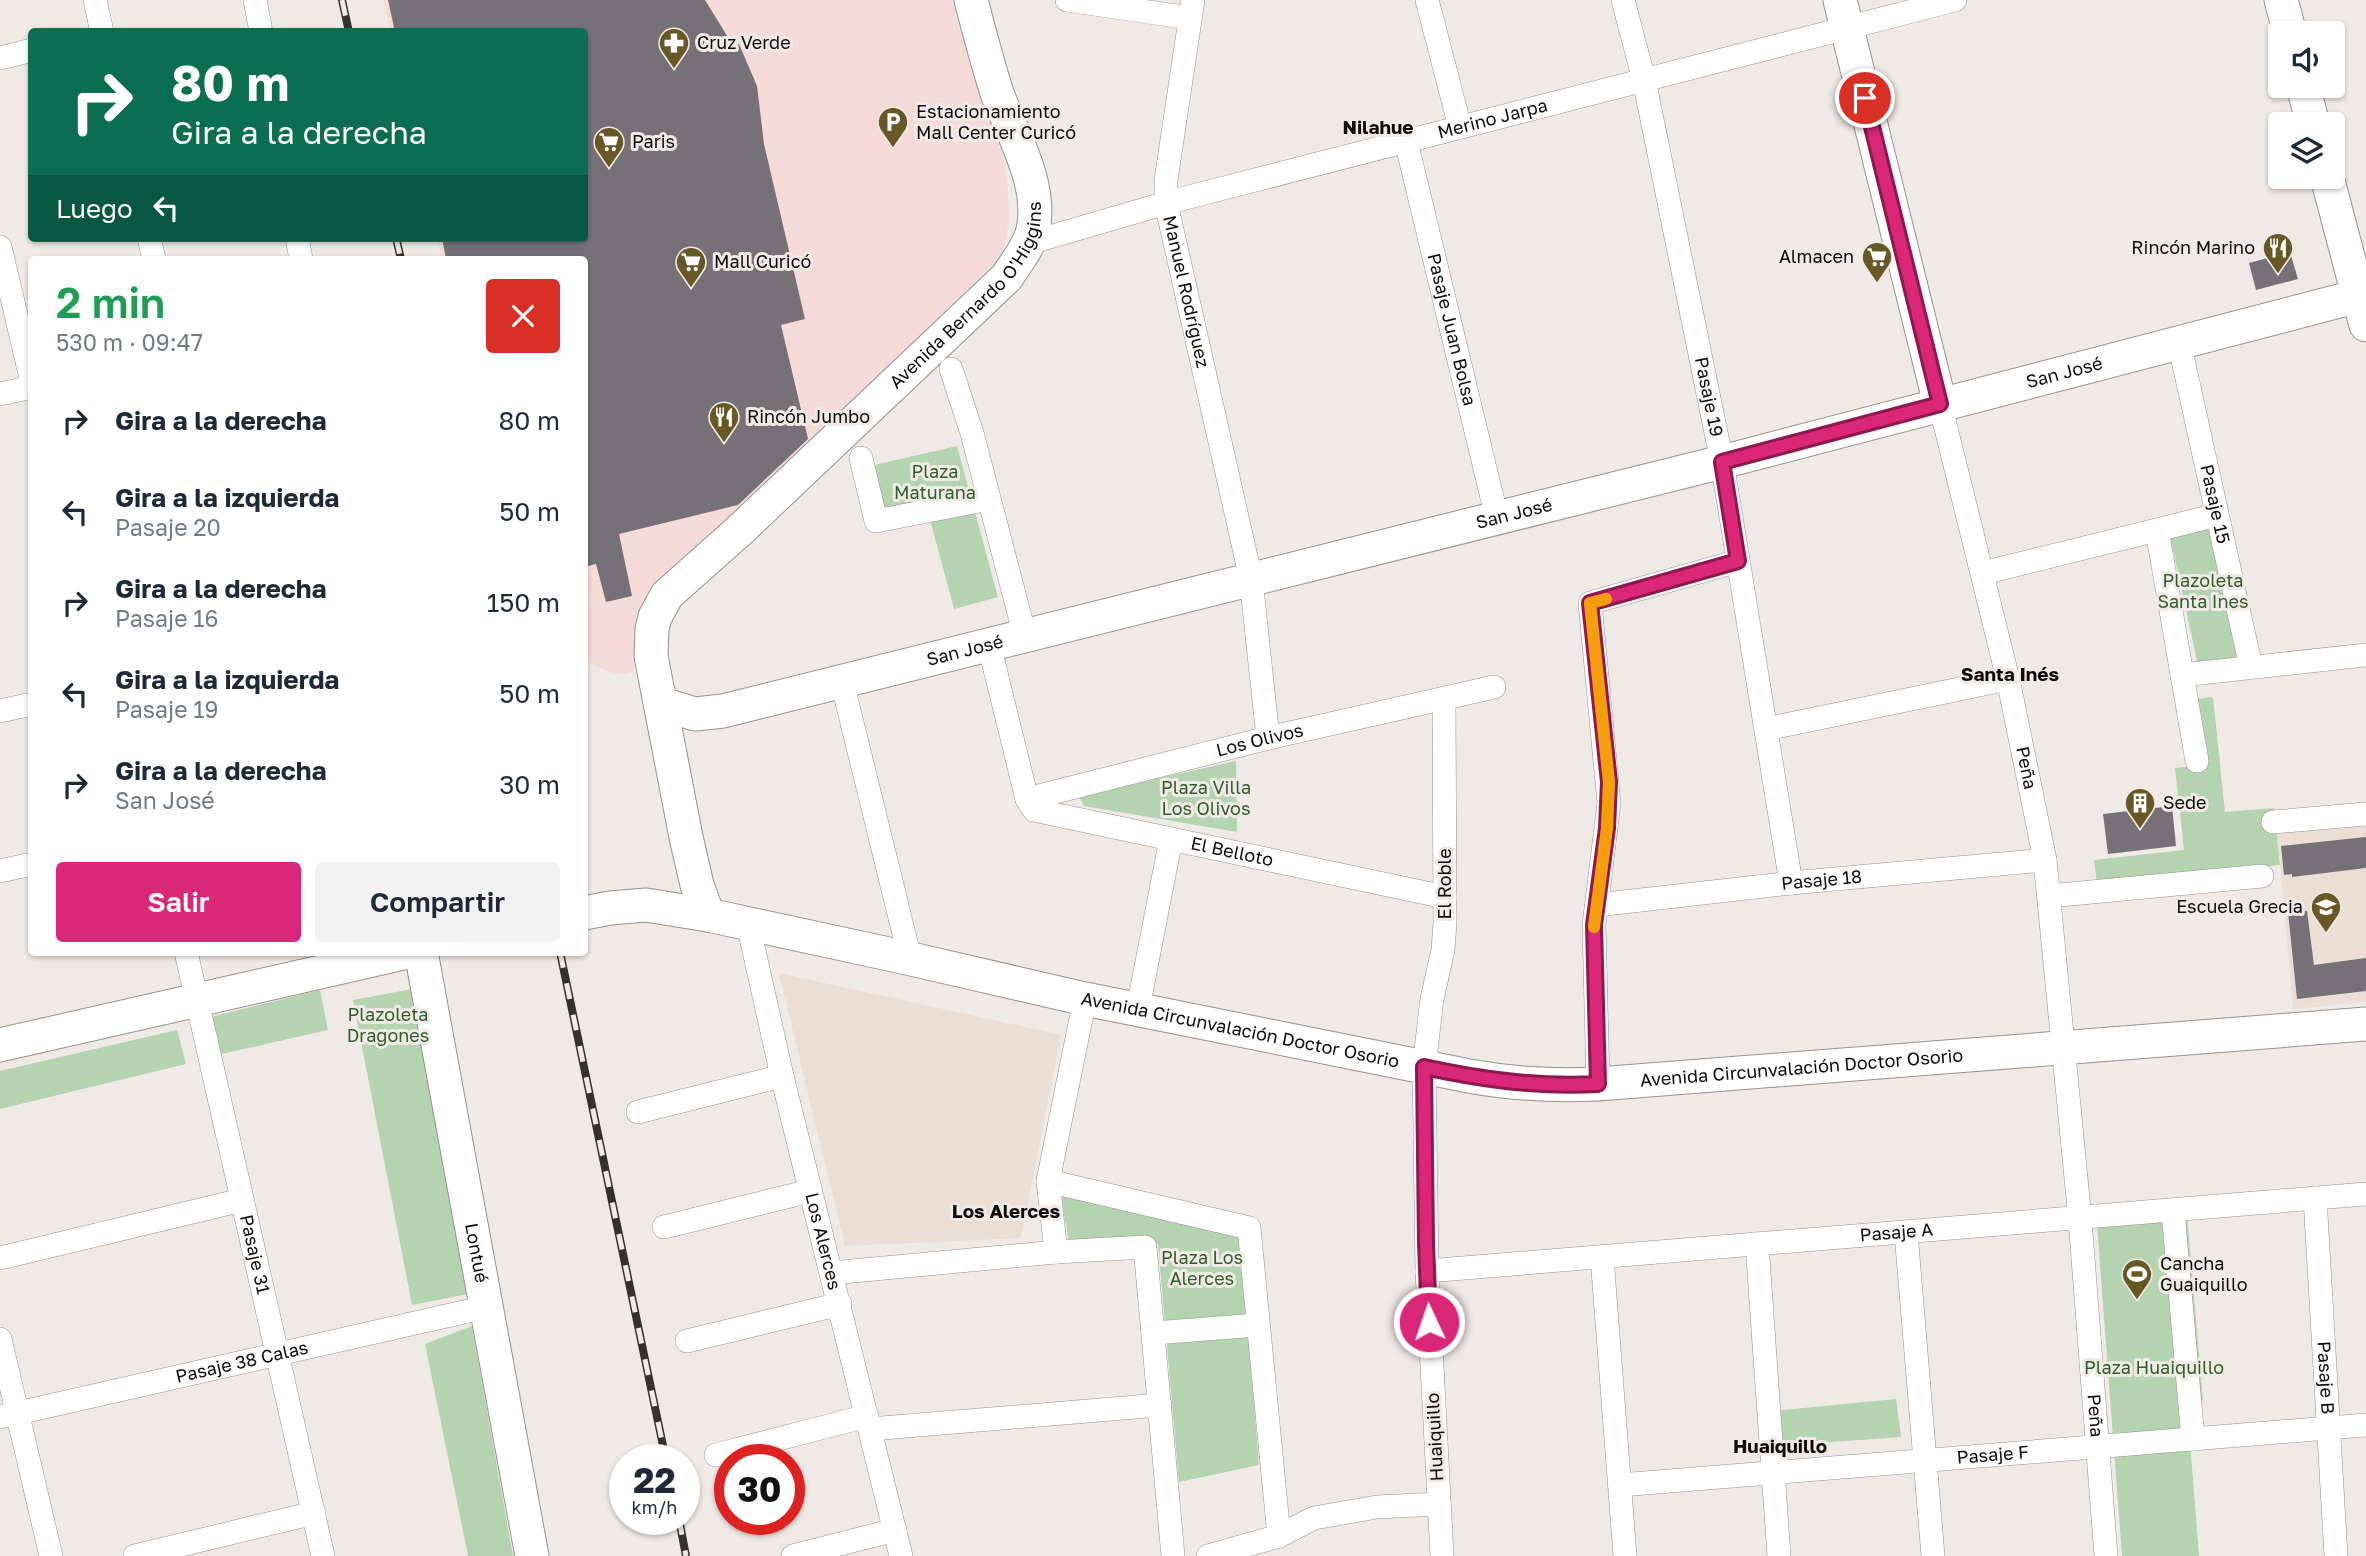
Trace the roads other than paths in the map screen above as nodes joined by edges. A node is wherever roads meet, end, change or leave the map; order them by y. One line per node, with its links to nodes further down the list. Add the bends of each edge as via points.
1 (95, 0): 12 (street)
2 (255, 0): 13 (street)
3 (971, 0): 21 (main road, Avenida Bernardo O'Higgins, via 998,94 1027,168 1034,209)
4 (1068, 0): 9 (street)
5 (1427, 0): 17 (street)
6 (1623, 0): 16 (street, Pasaje 19)
7 (1955, 0): 10 (street, Merino Jarpa)
8 (2281, 0): 11 (main road)
9 (1192, 9): 20 (street, Manuel Rodríguez)
10 (1844, 14): 16 (street, Merino Jarpa); 29 (main road, Peña)
11 (2287, 21)
12 (101, 28)
13 (260, 28)
14 (28, 51): 15 (street)
15 (0, 58)
16 (1644, 80): 17 (street, Merino Jarpa); 31 (street, Pasaje 19)
17 (1460, 127): 18 (street, Merino Jarpa)
18 (1406, 141): 20 (street, Merino Jarpa); 34 (street, Pasaje Juan Bolsa)
19 (2330, 189): 23 (main road)
20 (1166, 203): 21 (street, Merino Jarpa); 38 (street, Manuel Rodríguez)
21 (1029, 243): 48 (main road, Avenida Bernardo O'Higgins, via 1007,277 667,595 650,639)
22 (0, 247): 25 (street)
23 (2363, 305): 24 (main road, San José)
24 (2179, 342): 29 (main road, San José); 33 (street, Pasaje 15)
25 (28, 367)
26 (951, 369): 32 (street)
27 (28, 385): 28 (street)
28 (0, 394)
29 (1940, 404): 31 (main road, San José); 37 (street, Peña)
30 (861, 458): 32 (street, via 876,521)
31 (1722, 462): 34 (main road, San José); 36 (street, Pasaje 19)
32 (989, 499): 39 (street)
33 (2217, 515): 35 (street); 42 (street, Pasaje 15)
34 (1497, 518): 38 (main road, San José)
35 (2157, 530): 37 (street); 43 (street)
36 (1738, 561): 51 (street, Pasaje 19); 67 (street, via 1590,603 1609,782)
37 (1983, 573): 44 (street, Peña)
38 (1251, 579): 39 (main road, San José); 52 (street, Manuel Rodríguez)
39 (1025, 636): 40 (main road, San José)
40 (989, 645): 45 (main road, San José); 54 (street)
41 (2366, 655): 42 (street)
42 (2251, 667): 43 (street)
43 (2182, 674): 53 (street)
44 (2008, 679): 51 (street); 59 (street, Peña)
45 (842, 682): 48 (main road, San José, via 723,711 695,714); 74 (street)
46 (1494, 687): 47 (street, Los Olivos)
47 (1444, 699): 52 (street, Los Olivos); 65 (street, El Roble)
48 (662, 704): 57 (main road)
49 (28, 705): 50 (street)
50 (0, 711)
51 (1766, 729): 63 (street, Pasaje 19)
52 (1268, 738): 54 (street, Los Olivos)
53 (2197, 761)
54 (1027, 799): 58 (street, El Belloto, via 1034,810)
55 (2366, 814): 56 (street)
56 (2273, 822)
57 (686, 837): 66 (main road, via 676,883); 69 (main road)
58 (1171, 839): 65 (street, El Belloto); 77 (street)
59 (2045, 860): 63 (street, Pasaje 18); 64 (street, Peña)
60 (28, 865): 61 (street)
61 (0, 871)
62 (2262, 876): 64 (street)
63 (1791, 883): 67 (street, Pasaje 18)
64 (2049, 896): 80 (street, Peña)
65 (1446, 897): 81 (street, El Roble, via 1443,950)
66 (646, 905): 68 (main road, Avenida Circunvalación Doctor Osorio); 69 (main road, Avenida Circunvalación Doctor Osorio)
67 (1597, 905): 83 (street)
68 (588, 912)
69 (708, 915): 70 (main road, Avenida Circunvalación Doctor Osorio)
70 (748, 924): 74 (main road, Avenida Circunvalación Doctor Osorio); 82 (street, Los Alerces)
71 (187, 956): 75 (street, Pasaje 31)
72 (390, 956): 75 (main road)
73 (422, 956): 101 (main road, Lontué)
74 (907, 958): 76 (main road, Avenida Circunvalación Doctor Osorio)
75 (196, 999): 79 (main road); 89 (street, Pasaje 31)
76 (1085, 999): 77 (main road, Avenida Circunvalación Doctor Osorio); 85 (street)
77 (1138, 1008): 81 (main road, Avenida Circunvalación Doctor Osorio)
78 (2366, 1024): 80 (main road, Avenida Circunvalación Doctor Osorio)
79 (0, 1045)
80 (2064, 1048): 83 (main road, Avenida Circunvalación Doctor Osorio); 91 (street, Peña)
81 (1424, 1067): 83 (main road, Avenida Circunvalación Doctor Osorio, via 1525,1084); 98 (street, Huaiquillo)
82 (782, 1076): 84 (street); 86 (street, Los Alerces)
83 (1598, 1084)
84 (638, 1112)
85 (1048, 1181): 95 (street); 102 (street, via 1249,1228)
86 (810, 1191): 92 (street); 99 (street, Los Alerces)
87 (2366, 1194): 88 (street, Pasaje A)
88 (2315, 1198): 90 (street, Pasaje A); 111 (street, Pasaje B)
89 (242, 1200): 97 (street); 106 (street, Pasaje 31)
90 (2173, 1211): 91 (street, Pasaje A); 112 (street)
91 (2080, 1219): 93 (street, Pasaje A); 114 (street, Peña)
92 (663, 1227)
93 (1906, 1233): 94 (street, Pasaje A); 115 (street)
94 (1757, 1244): 96 (street, Pasaje A); 116 (street)
95 (1056, 1252): 99 (street); 103 (street, via 1145,1247)
96 (1602, 1257): 98 (street, Pasaje A); 117 (street)
97 (0, 1258)
98 (1427, 1270): 118 (street, Huaiquillo)
99 (831, 1273): 100 (street, Los Alerces)
100 (840, 1304): 105 (street); 109 (street, Los Alerces)
101 (486, 1307): 106 (street, Pasaje 38 Calas); 125 (main road, Lontué)
102 (1258, 1325): 103 (street); 121 (street)
103 (1154, 1333): 107 (street)
104 (0, 1339): 108 (street)
105 (687, 1341)
106 (277, 1354): 108 (street, Pasaje 38 Calas); 119 (street, Pasaje 31)
107 (1160, 1405): 109 (street); 128 (street)
108 (9, 1415): 122 (street)
109 (868, 1423): 113 (street); 120 (street, Los Alerces)
110 (2366, 1425): 111 (street, Pasaje F)
111 (2328, 1427): 112 (street, Pasaje F); 135 (street, Pasaje B)
112 (2193, 1439): 114 (street, Pasaje F)
113 (768, 1444)
114 (2097, 1446): 115 (street, Pasaje F); 134 (street, Peña)
115 (1925, 1459): 116 (street, Pasaje F); 133 (street)
116 (1773, 1474): 117 (street, Pasaje F); 132 (street)
117 (1620, 1485): 131 (street)
118 (1439, 1504): 121 (street, via 1377,1507 1314,1518); 130 (street, Huaiquillo)
119 (314, 1513): 123 (street); 124 (street, Pasaje 31)
120 (895, 1530): 126 (street); 127 (street, Los Alerces)
121 (1279, 1536): 129 (street)
122 (51, 1556)
123 (135, 1556)
124 (323, 1556)
125 (532, 1556)
126 (793, 1556)
127 (901, 1556)
128 (1173, 1556)
129 (1208, 1556)
130 (1442, 1556)
131 (1625, 1556)
132 (1779, 1556)
133 (1933, 1556)
134 (2106, 1556)
135 (2336, 1556)

